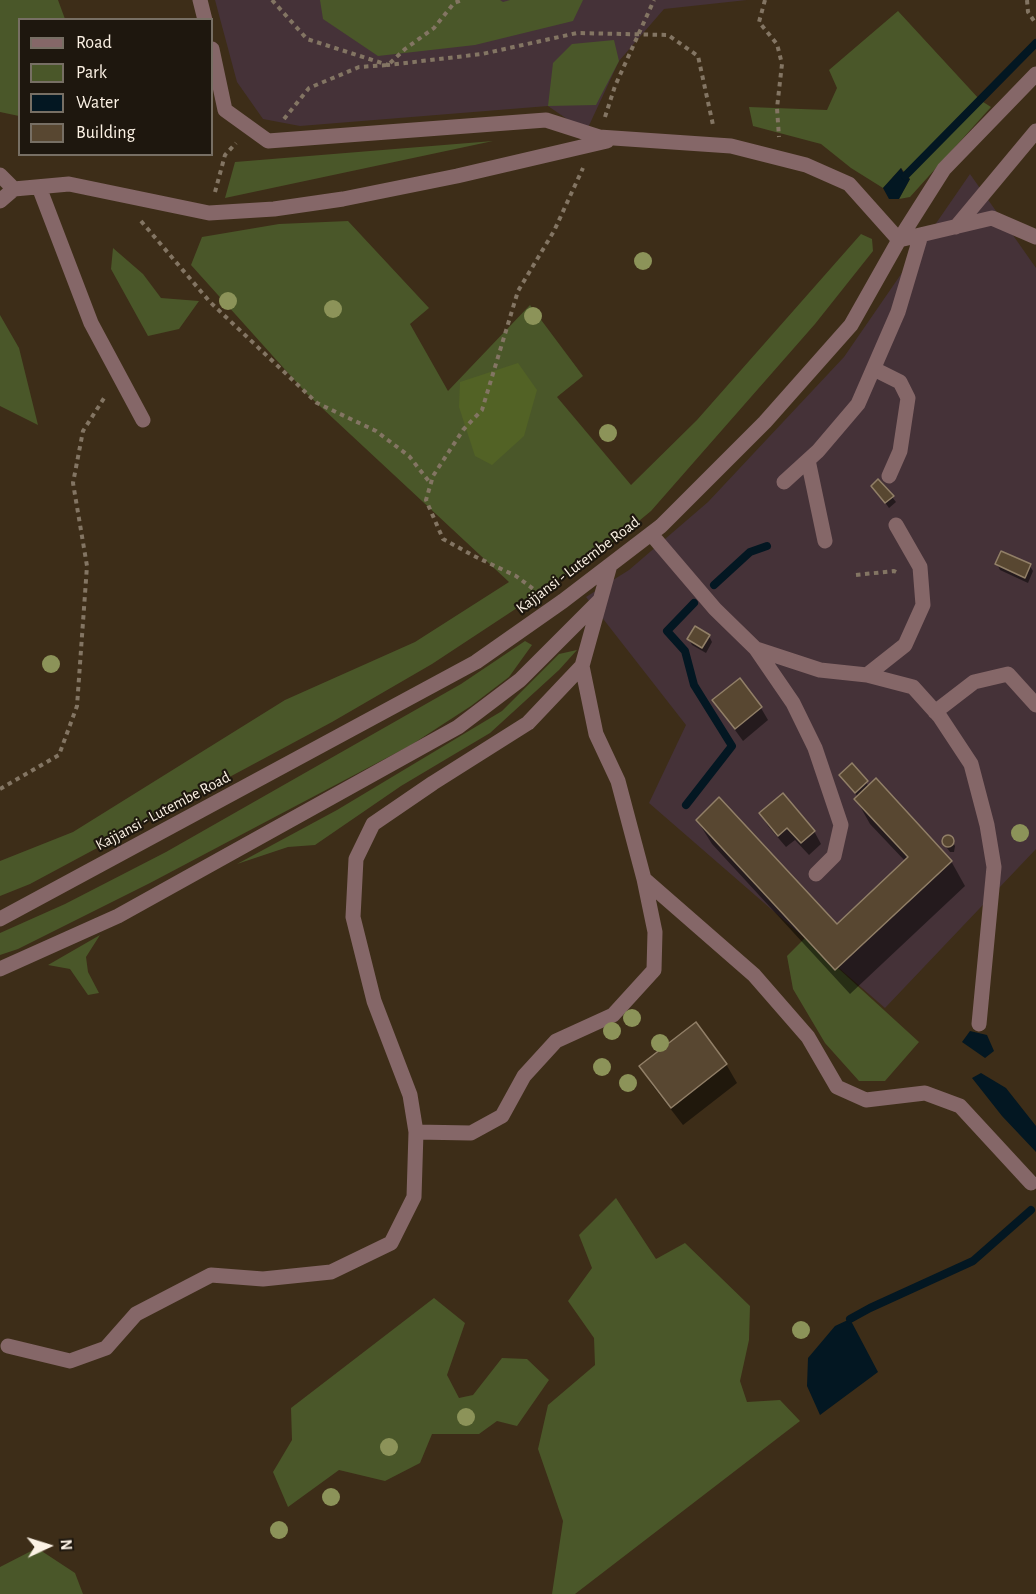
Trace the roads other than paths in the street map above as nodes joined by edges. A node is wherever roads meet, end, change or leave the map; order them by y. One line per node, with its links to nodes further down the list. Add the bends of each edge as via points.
1 (200, 0): 2 (street)
2 (204, 18)
3 (213, 55): 6 (street, via 225,110 268,141 546,120)
4 (1036, 74): 14 (street, Kajjansi - Lutembe Road, via 944,169)
5 (1036, 131): 11 (street)
6 (598, 140): 8 (street, via 457,176 274,209 209,213 69,184); 14 (street, via 731,146 806,165 849,184)
7 (0, 175): 9 (street)
8 (39, 187): 9 (street); 16 (street, via 91,323)
9 (14, 189): 10 (street)
10 (0, 201)
11 (956, 227): 12 (street); 13 (street, via 992,218)
12 (921, 235): 14 (street); 15 (street, via 898,312)
13 (1036, 237)
14 (899, 240): 21 (street, Kajjansi - Lutembe Road, via 851,325 765,422)
15 (874, 369): 17 (street, via 858,404); 18 (street, via 900,382 908,398 900,451)
16 (143, 420)
17 (808, 460): 19 (street); 22 (street)
18 (889, 476)
19 (783, 482)
20 (896, 525): 27 (street, via 920,567 923,605 905,645)
21 (651, 534): 23 (street, Kajjansi - Lutembe Road); 25 (street, via 715,609)
22 (825, 541)
23 (610, 565): 24 (street); 32 (street, Kajjansi - Lutembe Road, via 476,662)
24 (602, 599): 26 (street); 33 (street, via 520,680 458,727 117,916)
25 (756, 649): 27 (street, via 820,670); 30 (street, via 793,703 815,748 841,825 834,856)
26 (582, 666): 31 (street, via 596,734 618,781); 35 (street, via 528,723 373,824 356,859 353,917 374,1001 410,1095)
27 (867, 675): 29 (street, via 913,687)
28 (1036, 705): 29 (street, via 1008,674 974,682)
29 (935, 712): 34 (street, via 971,764 994,867)
30 (816, 874)
31 (644, 879): 35 (street, via 655,932 654,970 613,1016 556,1041 524,1076 502,1116 471,1133); 36 (street, via 754,975 807,1037 837,1087 866,1100 925,1093 960,1106)
32 (0, 919)
33 (0, 969)
34 (979, 1024)
35 (416, 1132): 37 (street, via 414,1197 391,1243 331,1272 263,1279 211,1275 136,1314 106,1348 70,1361)
36 (1031, 1183)
37 (8, 1346)

